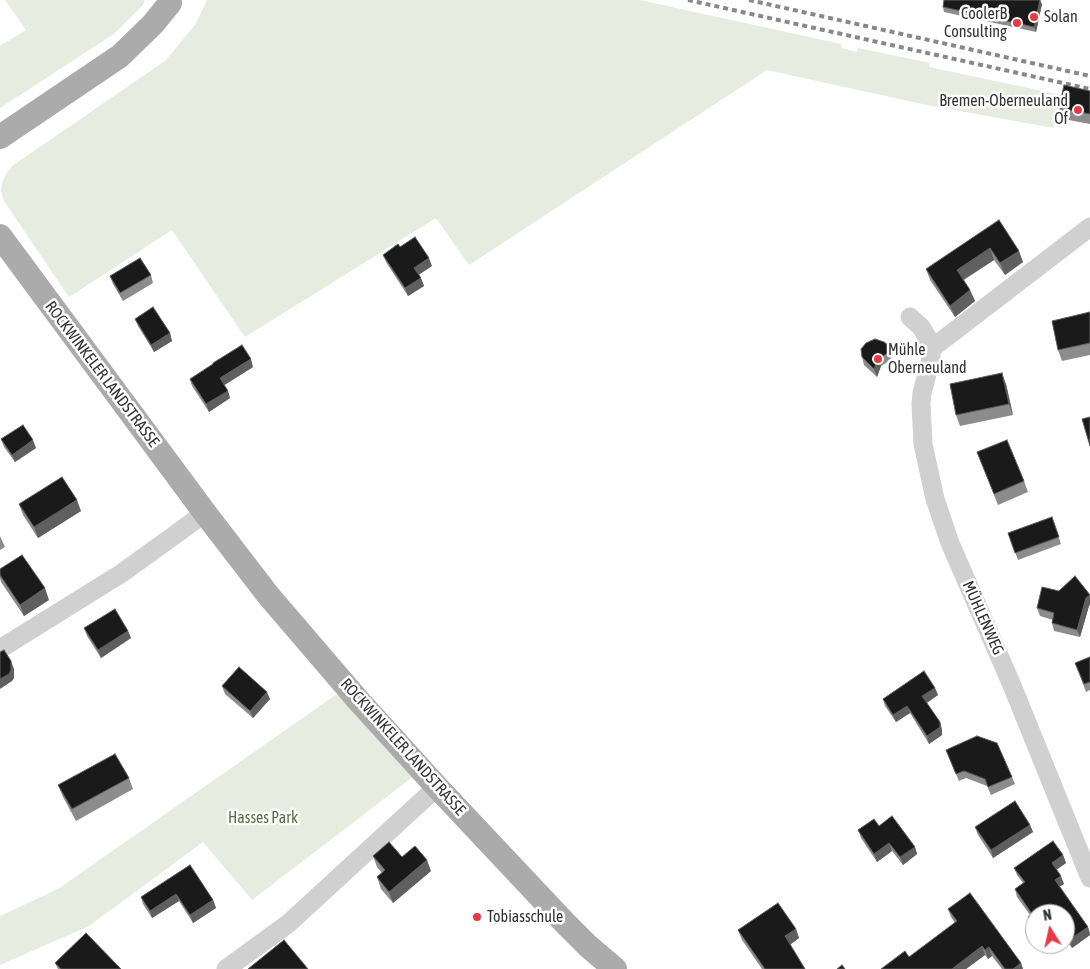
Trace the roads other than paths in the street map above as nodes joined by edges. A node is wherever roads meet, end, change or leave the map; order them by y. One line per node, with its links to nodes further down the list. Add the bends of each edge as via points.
1 (170, 3): 2 (main road, via 120,56)
2 (0, 137)
3 (1090, 227): 6 (street)
4 (0, 236): 7 (main road, ROCKWINKELER LANDSTRASSE)
5 (910, 317): 6 (street, via 921,327)
6 (931, 349): 10 (street, MÜHLENWEG, via 920,404 923,444 935,499 950,543)
7 (205, 512): 8 (street, via 122,573); 9 (main road, ROCKWINKELER LANDSTRASSE, via 275,602 358,700)
8 (0, 649)
9 (438, 787): 11 (street, via 289,923); 12 (main road, ROCKWINKELER LANDSTRASSE, via 564,922)
10 (1090, 878)
11 (226, 969)
12 (615, 969)

